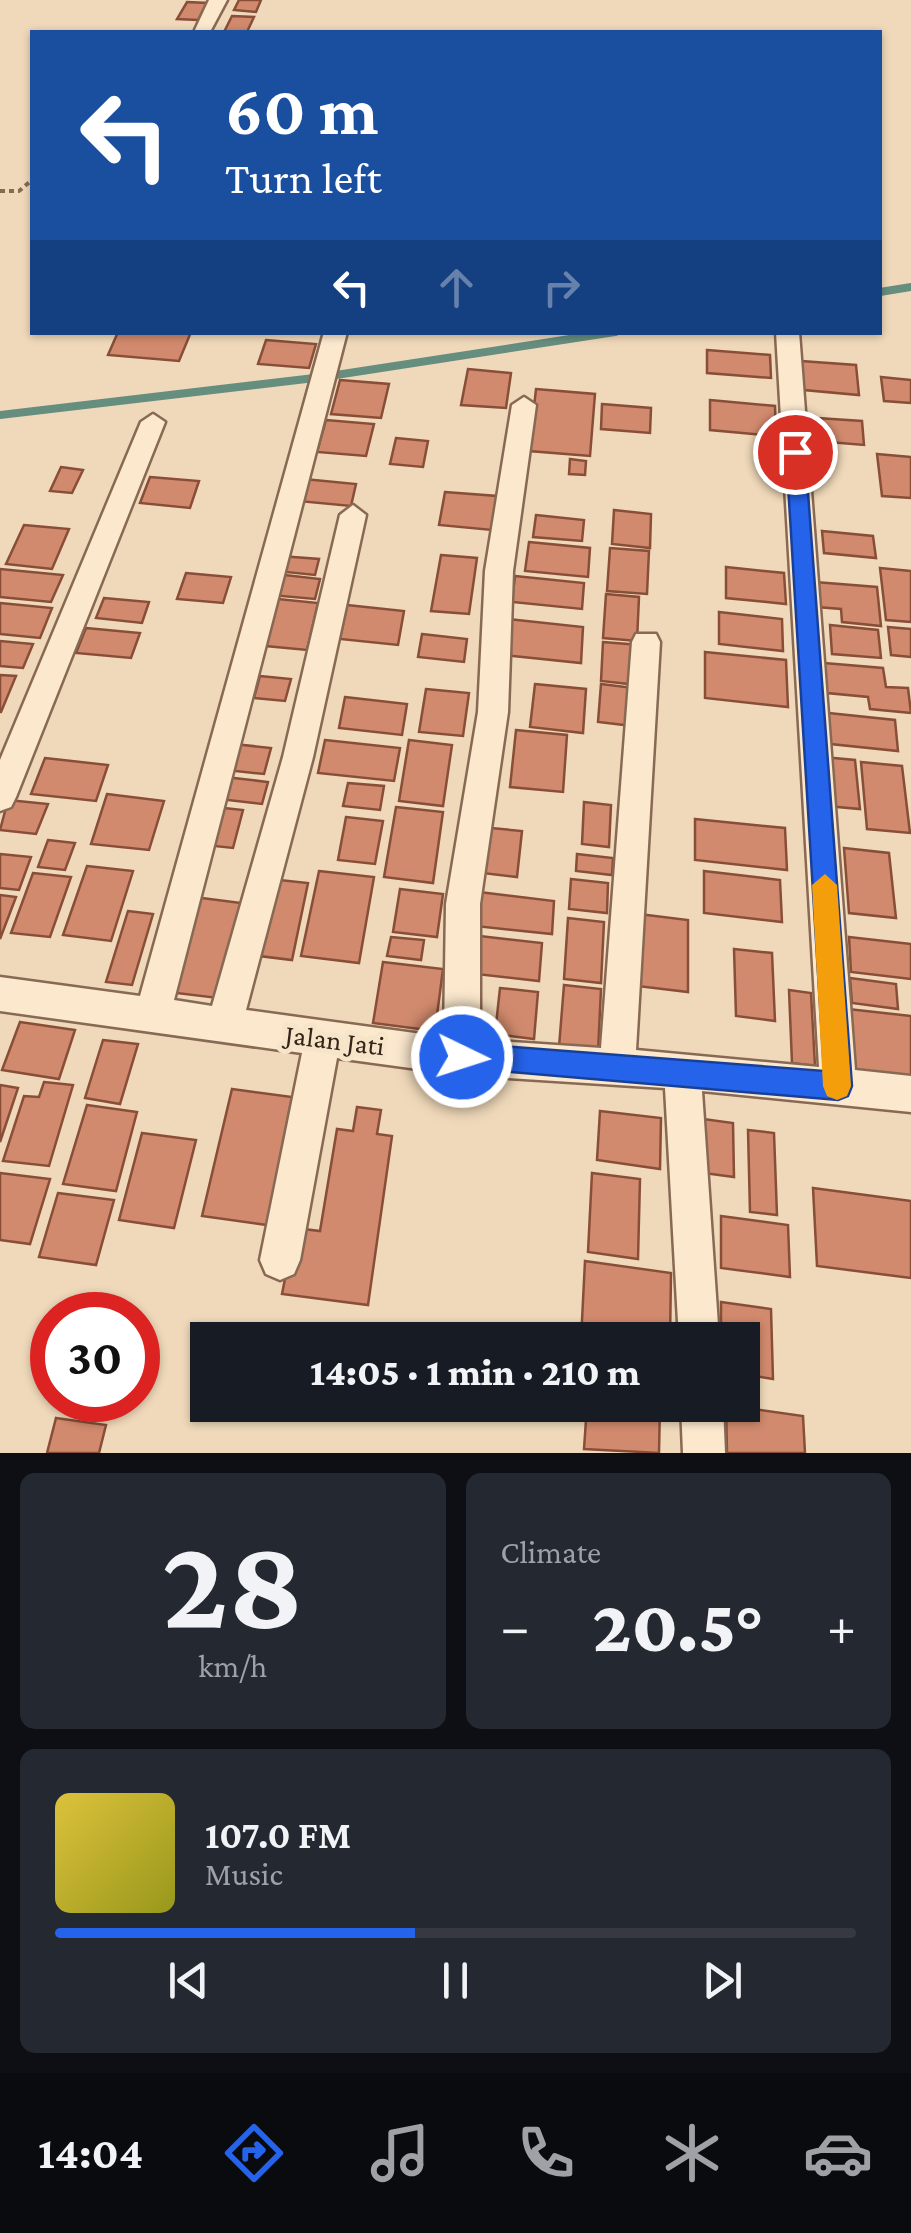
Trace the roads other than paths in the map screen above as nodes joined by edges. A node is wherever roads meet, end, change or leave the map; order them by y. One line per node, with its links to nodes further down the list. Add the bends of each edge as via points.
1 (218, 0): 2 (street)
2 (203, 30)
3 (335, 335): 11 (street)
4 (787, 335): 17 (street)
5 (524, 405): 14 (street, via 499,571 494,712 463,904)
6 (153, 422): 9 (street)
7 (353, 515): 12 (street, via 298,757)
8 (646, 642): 15 (street)
9 (0, 797)
10 (0, 994): 11 (street, Jalan Jati)
11 (153, 1014): 12 (street, Jalan Jati)
12 (224, 1026): 13 (street, Jalan Jati)
13 (323, 1038): 14 (street, Jalan Jati); 19 (street)
14 (462, 1057): 15 (street, Jalan Jati)
15 (616, 1069): 16 (street, Jalan Jati)
16 (682, 1071): 17 (street, Jalan Jati); 20 (street)
17 (838, 1086): 18 (street, Jalan Jati)
18 (911, 1094)
19 (280, 1260)
20 (698, 1322)
21 (703, 1422): 22 (street)
22 (704, 1453)

